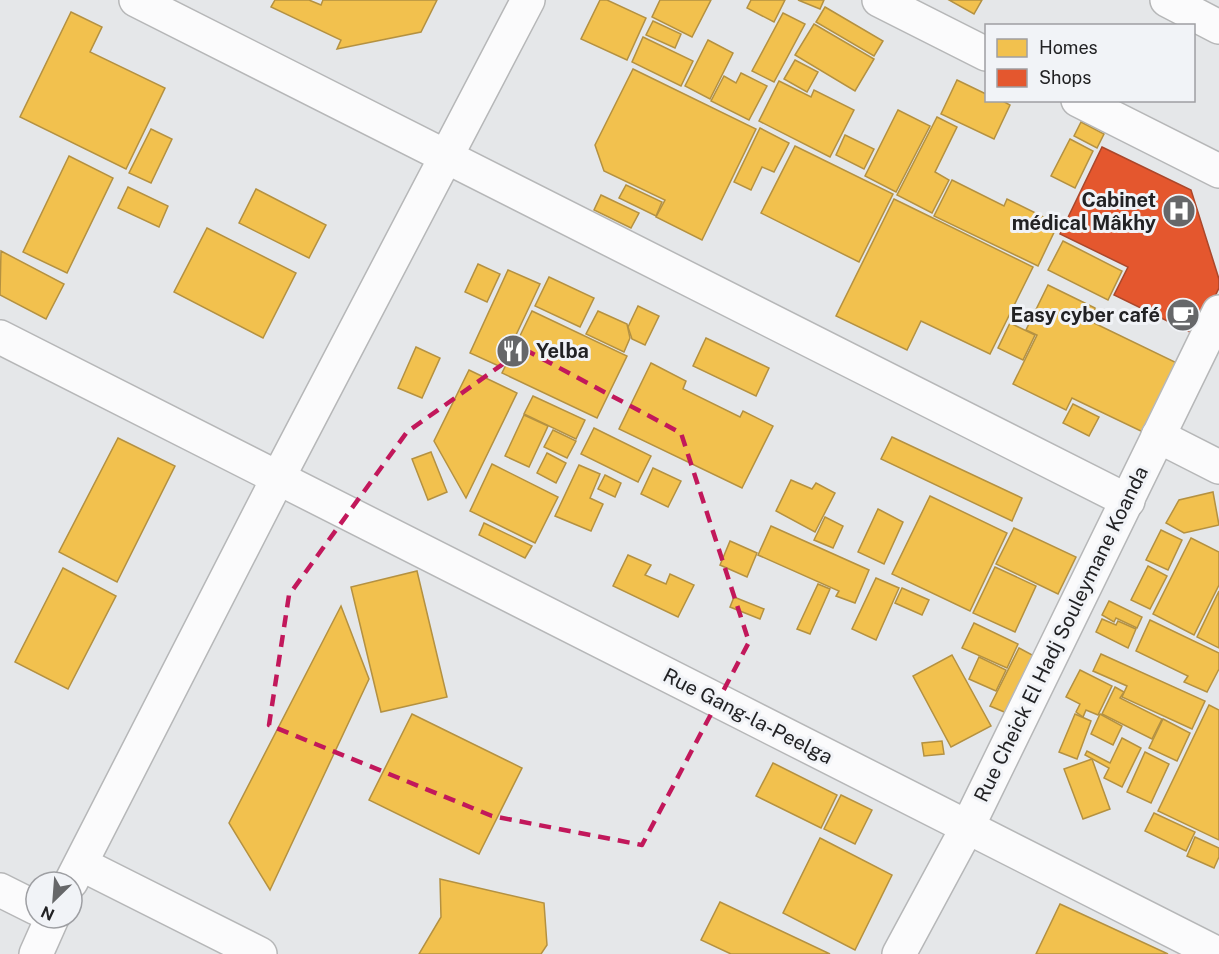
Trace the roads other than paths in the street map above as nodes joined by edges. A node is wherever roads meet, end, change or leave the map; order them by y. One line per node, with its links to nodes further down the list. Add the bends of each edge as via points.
1 (136, 0): 8 (street)
2 (528, 0): 8 (street)
3 (879, 0): 6 (street)
4 (1167, 0): 5 (street)
5 (1219, 27)
6 (985, 53)
7 (1082, 102): 9 (street)
8 (447, 157): 14 (street); 15 (street)
9 (1219, 171)
10 (1219, 312): 12 (street, Rue Cheick El Hadj Souleymane Koanda)
11 (0, 337): 14 (street, Rue Gang-la-Peelga)
12 (1158, 436): 13 (street); 15 (street, Rue Cheick El Hadj Souleymane Koanda)
13 (1219, 467)
14 (279, 476): 16 (street, Rue Gang-la-Peelga); 17 (street)
15 (1128, 501): 16 (street, Rue Cheick El Hadj Souleymane Koanda)
16 (967, 828): 24 (street, Rue Cheick El Hadj Souleymane Koanda); 25 (street, Rue Gang-la-Peelga)
17 (78, 870)
18 (84, 877): 23 (street)
19 (0, 890): 20 (street)
20 (24, 902)
21 (47, 930): 22 (street)
22 (36, 954)
23 (260, 954)
24 (899, 954)
25 (1218, 954)

